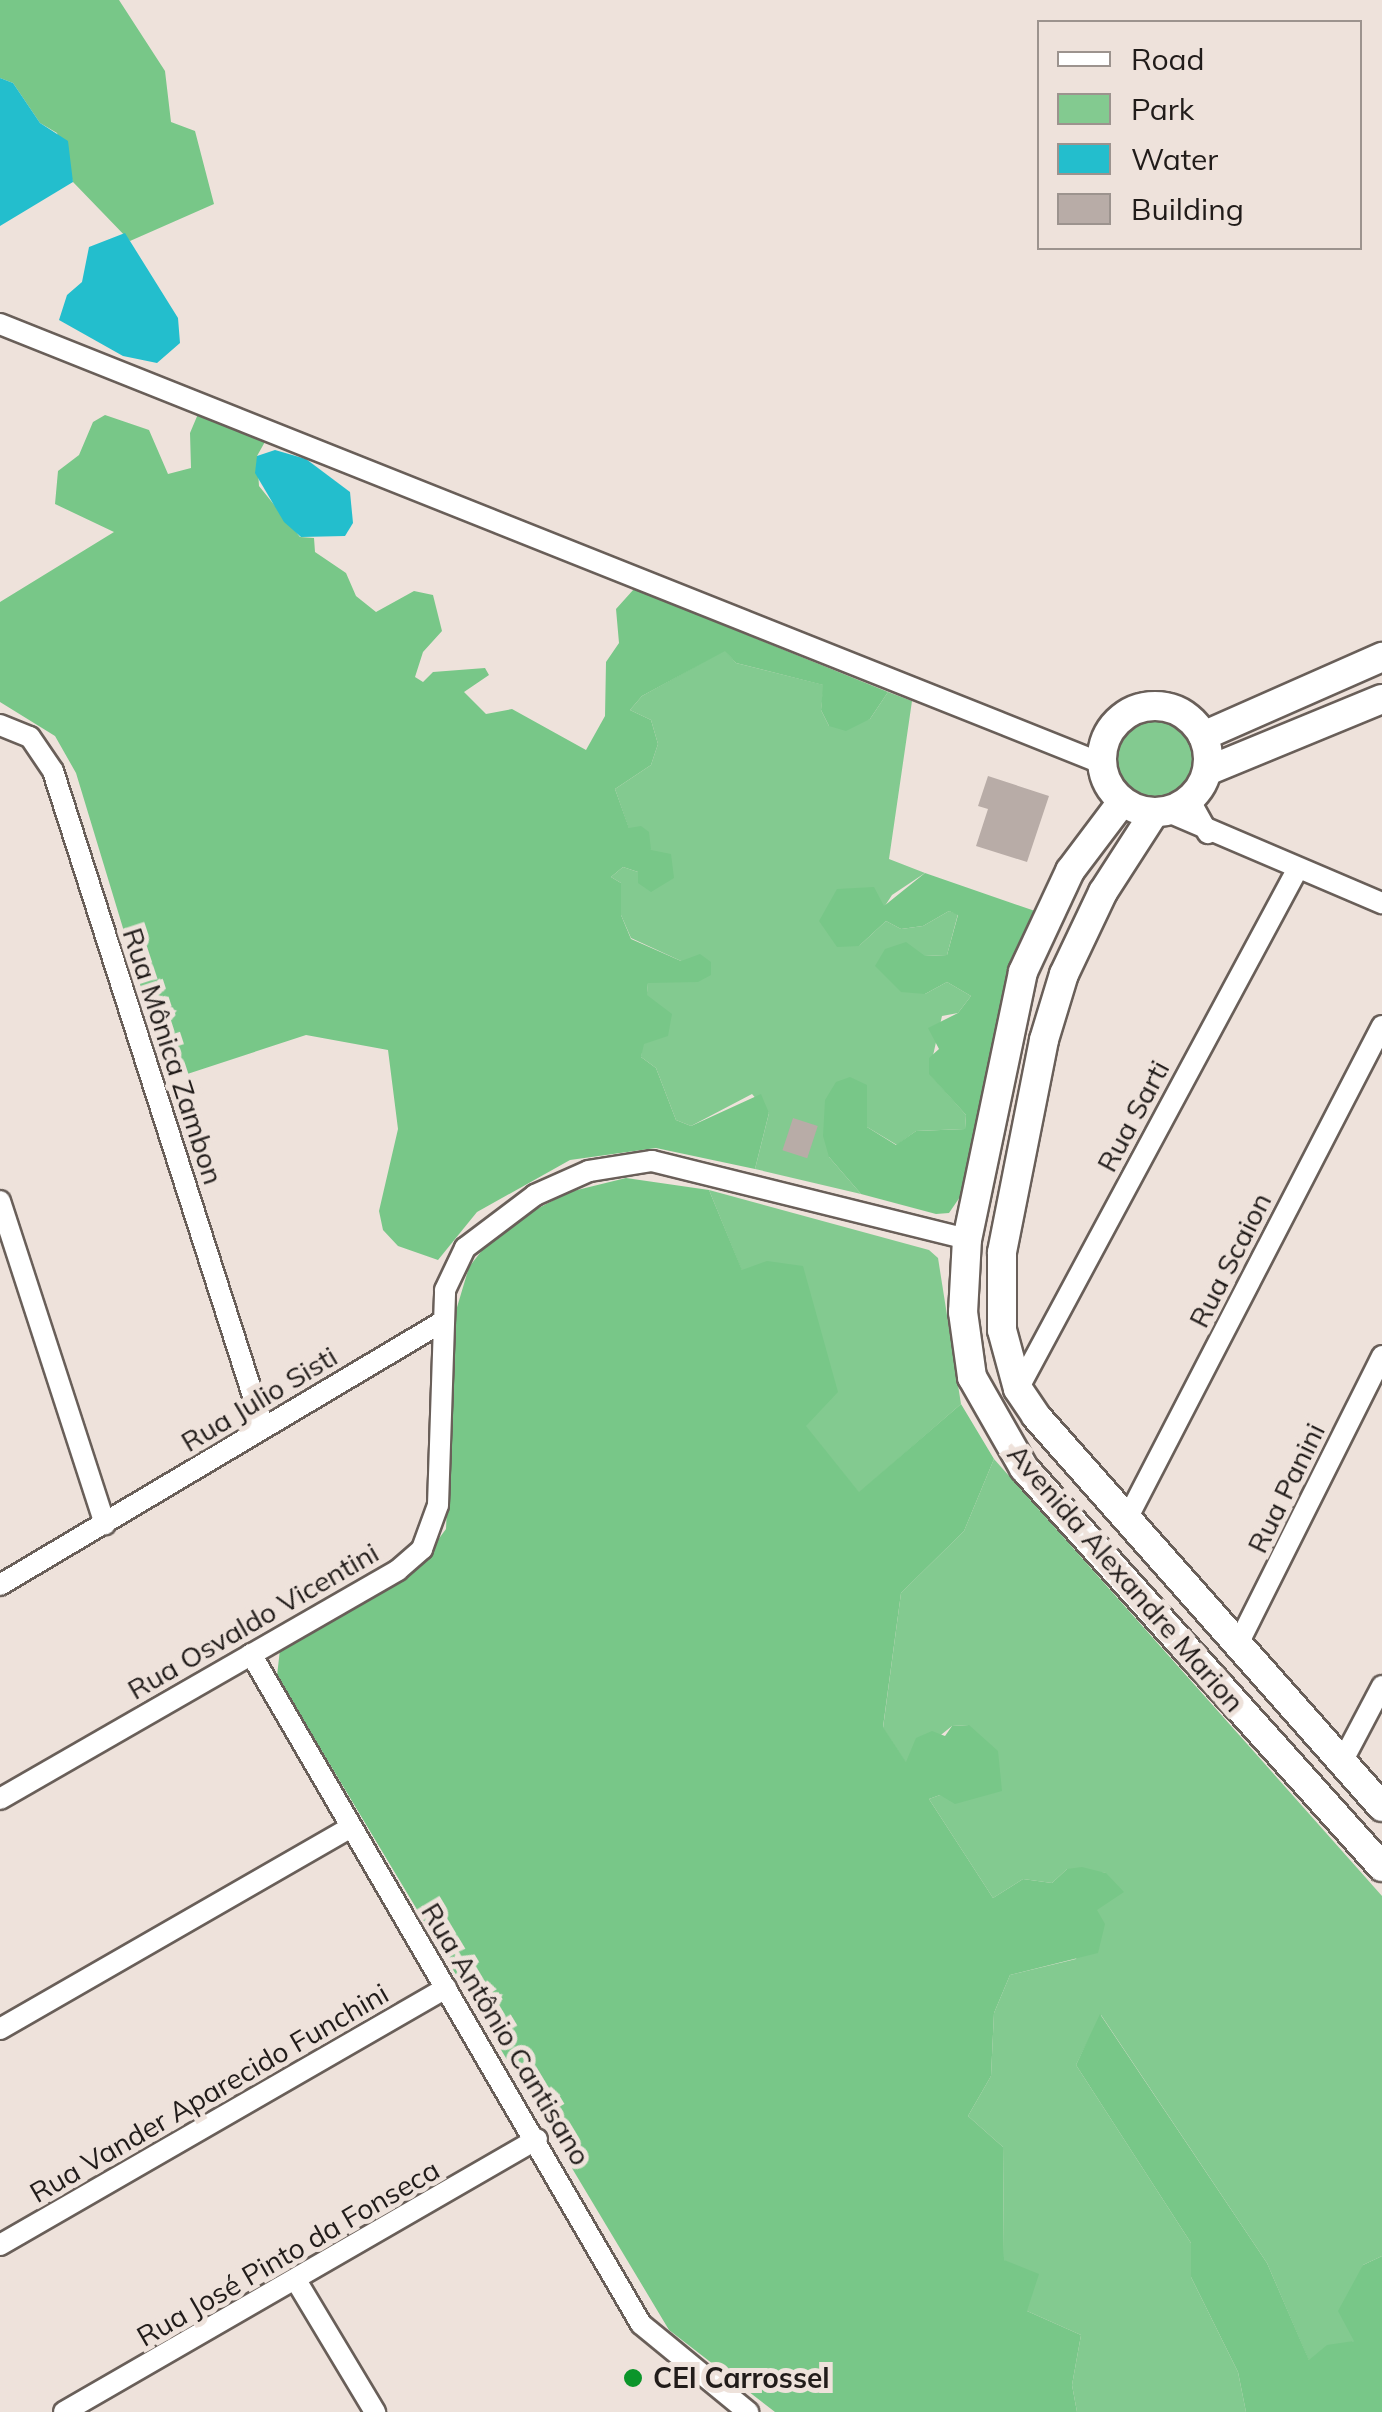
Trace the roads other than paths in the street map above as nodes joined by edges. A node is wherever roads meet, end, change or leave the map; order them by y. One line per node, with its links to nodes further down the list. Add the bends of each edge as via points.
1 (0, 324): 6 (street)
2 (1382, 657): 5 (street)
3 (1377, 704): 7 (street)
4 (0, 725): 18 (street, Rua Mônica Zambon, via 30,737 53,771)
5 (1203, 736): 6 (street, via 1177,711 1141,708 1111,729); 7 (street)
6 (1101, 764): 8 (street)
7 (1207, 772): 9 (street)
8 (1122, 802): 9 (street); 14 (street, Avenida Alexandre Marion, via 1070,871 1023,972)
9 (1170, 808): 10 (street, via 1208,833); 17 (street, Avenida Alexandre Marion, via 1103,892 1064,974 1044,1040 1002,1253 1002,1330)
10 (1296, 870): 11 (street); 17 (street, Rua Sarti)
11 (1382, 903)
12 (1382, 1026): 19 (street, Rua Scaion)
13 (0, 1202): 20 (street)
14 (967, 1239): 15 (street, Rua Osvaldo Vicentini, via 674,1164 620,1163 560,1181 484,1230 453,1266); 29 (street, Avenida Alexandre Marion, via 966,1350 990,1418 1024,1468)
15 (442, 1322): 18 (street, Rua Julio Sisti); 23 (street, Rua Osvaldo Vicentini, via 435,1527 398,1570)
16 (1382, 1356): 22 (street, Rua Panini)
17 (1018, 1389): 19 (street, Avenida Alexandre Marion)
18 (263, 1427): 20 (street, Rua Julio Sisti)
19 (1128, 1519): 22 (street, Avenida Alexandre Marion)
20 (106, 1524): 21 (street, Rua Julio Sisti)
21 (0, 1585)
22 (1238, 1644): 25 (street, Avenida Alexandre Marion)
23 (251, 1654): 26 (street, Rua Osvaldo Vicentini); 28 (street, Rua Antônio Cantisano)
24 (1382, 1686): 25 (street)
25 (1342, 1762): 27 (street, Avenida Alexandre Marion)
26 (0, 1799)
27 (1382, 1807)
28 (351, 1827): 30 (street, Rua Antônio Cantisano); 31 (street)
29 (1382, 1867)
30 (446, 1988): 32 (street, Rua Antônio Cantisano); 33 (street, Rua Vander Aparecido Funchini)
31 (0, 2029)
32 (537, 2139): 34 (street, Rua José Pinto da Fonseca); 37 (street, Rua Antônio Cantisano, via 642,2324)
33 (0, 2246)
34 (297, 2282): 35 (street, Rua José Pinto da Fonseca); 36 (street)
35 (64, 2412)
36 (375, 2412)
37 (748, 2412)

